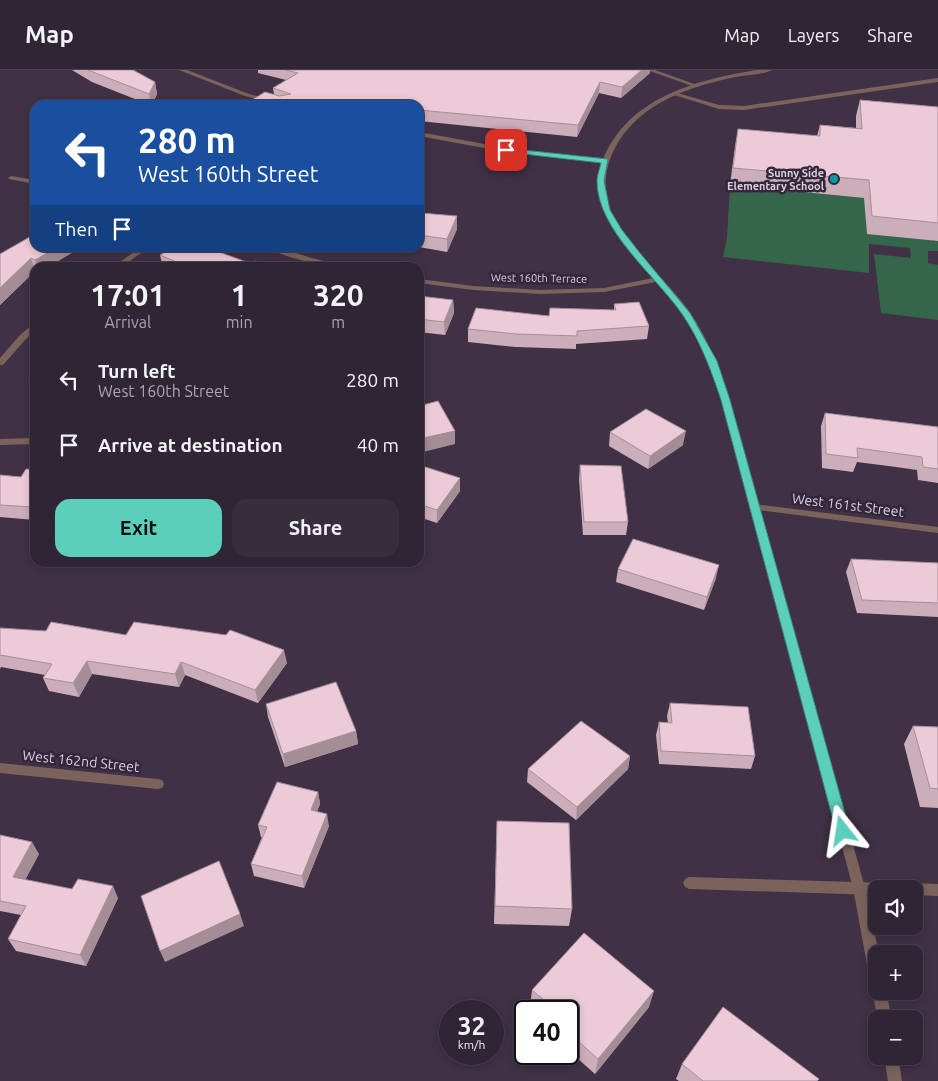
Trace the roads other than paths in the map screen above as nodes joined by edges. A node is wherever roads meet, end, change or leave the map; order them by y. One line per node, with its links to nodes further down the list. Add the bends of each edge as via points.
1 (182, 70): 7 (street)
2 (650, 70): 5 (street)
3 (769, 70): 5 (street)
4 (938, 80): 6 (street, via 744,108 720,107)
5 (697, 86): 6 (street)
6 (674, 94): 9 (street, via 630,122 613,143)
7 (267, 100)
8 (424, 135): 9 (street, via 506,150)
9 (606, 161): 16 (street, via 600,181 607,210 619,231)
10 (11, 178): 11 (street)
11 (30, 181)
12 (138, 252): 14 (street)
13 (285, 252): 15 (street)
14 (123, 262)
15 (320, 262)
16 (658, 279): 17 (street, West 160th Terrace, via 604,290 540,292); 22 (street, via 686,313 713,361)
17 (424, 281)
18 (30, 331): 19 (street)
19 (0, 363)
20 (30, 441): 21 (street)
21 (0, 442)
22 (754, 507): 23 (street, West 161st Street); 27 (street)
23 (938, 530)
24 (0, 768): 25 (street, West 162nd Street)
25 (158, 784)
26 (689, 883): 27 (street)
27 (859, 888): 28 (street); 31 (street)
28 (868, 888)
29 (923, 889): 30 (street)
30 (938, 890)
31 (870, 945)
32 (892, 1065): 33 (street)
33 (894, 1081)

